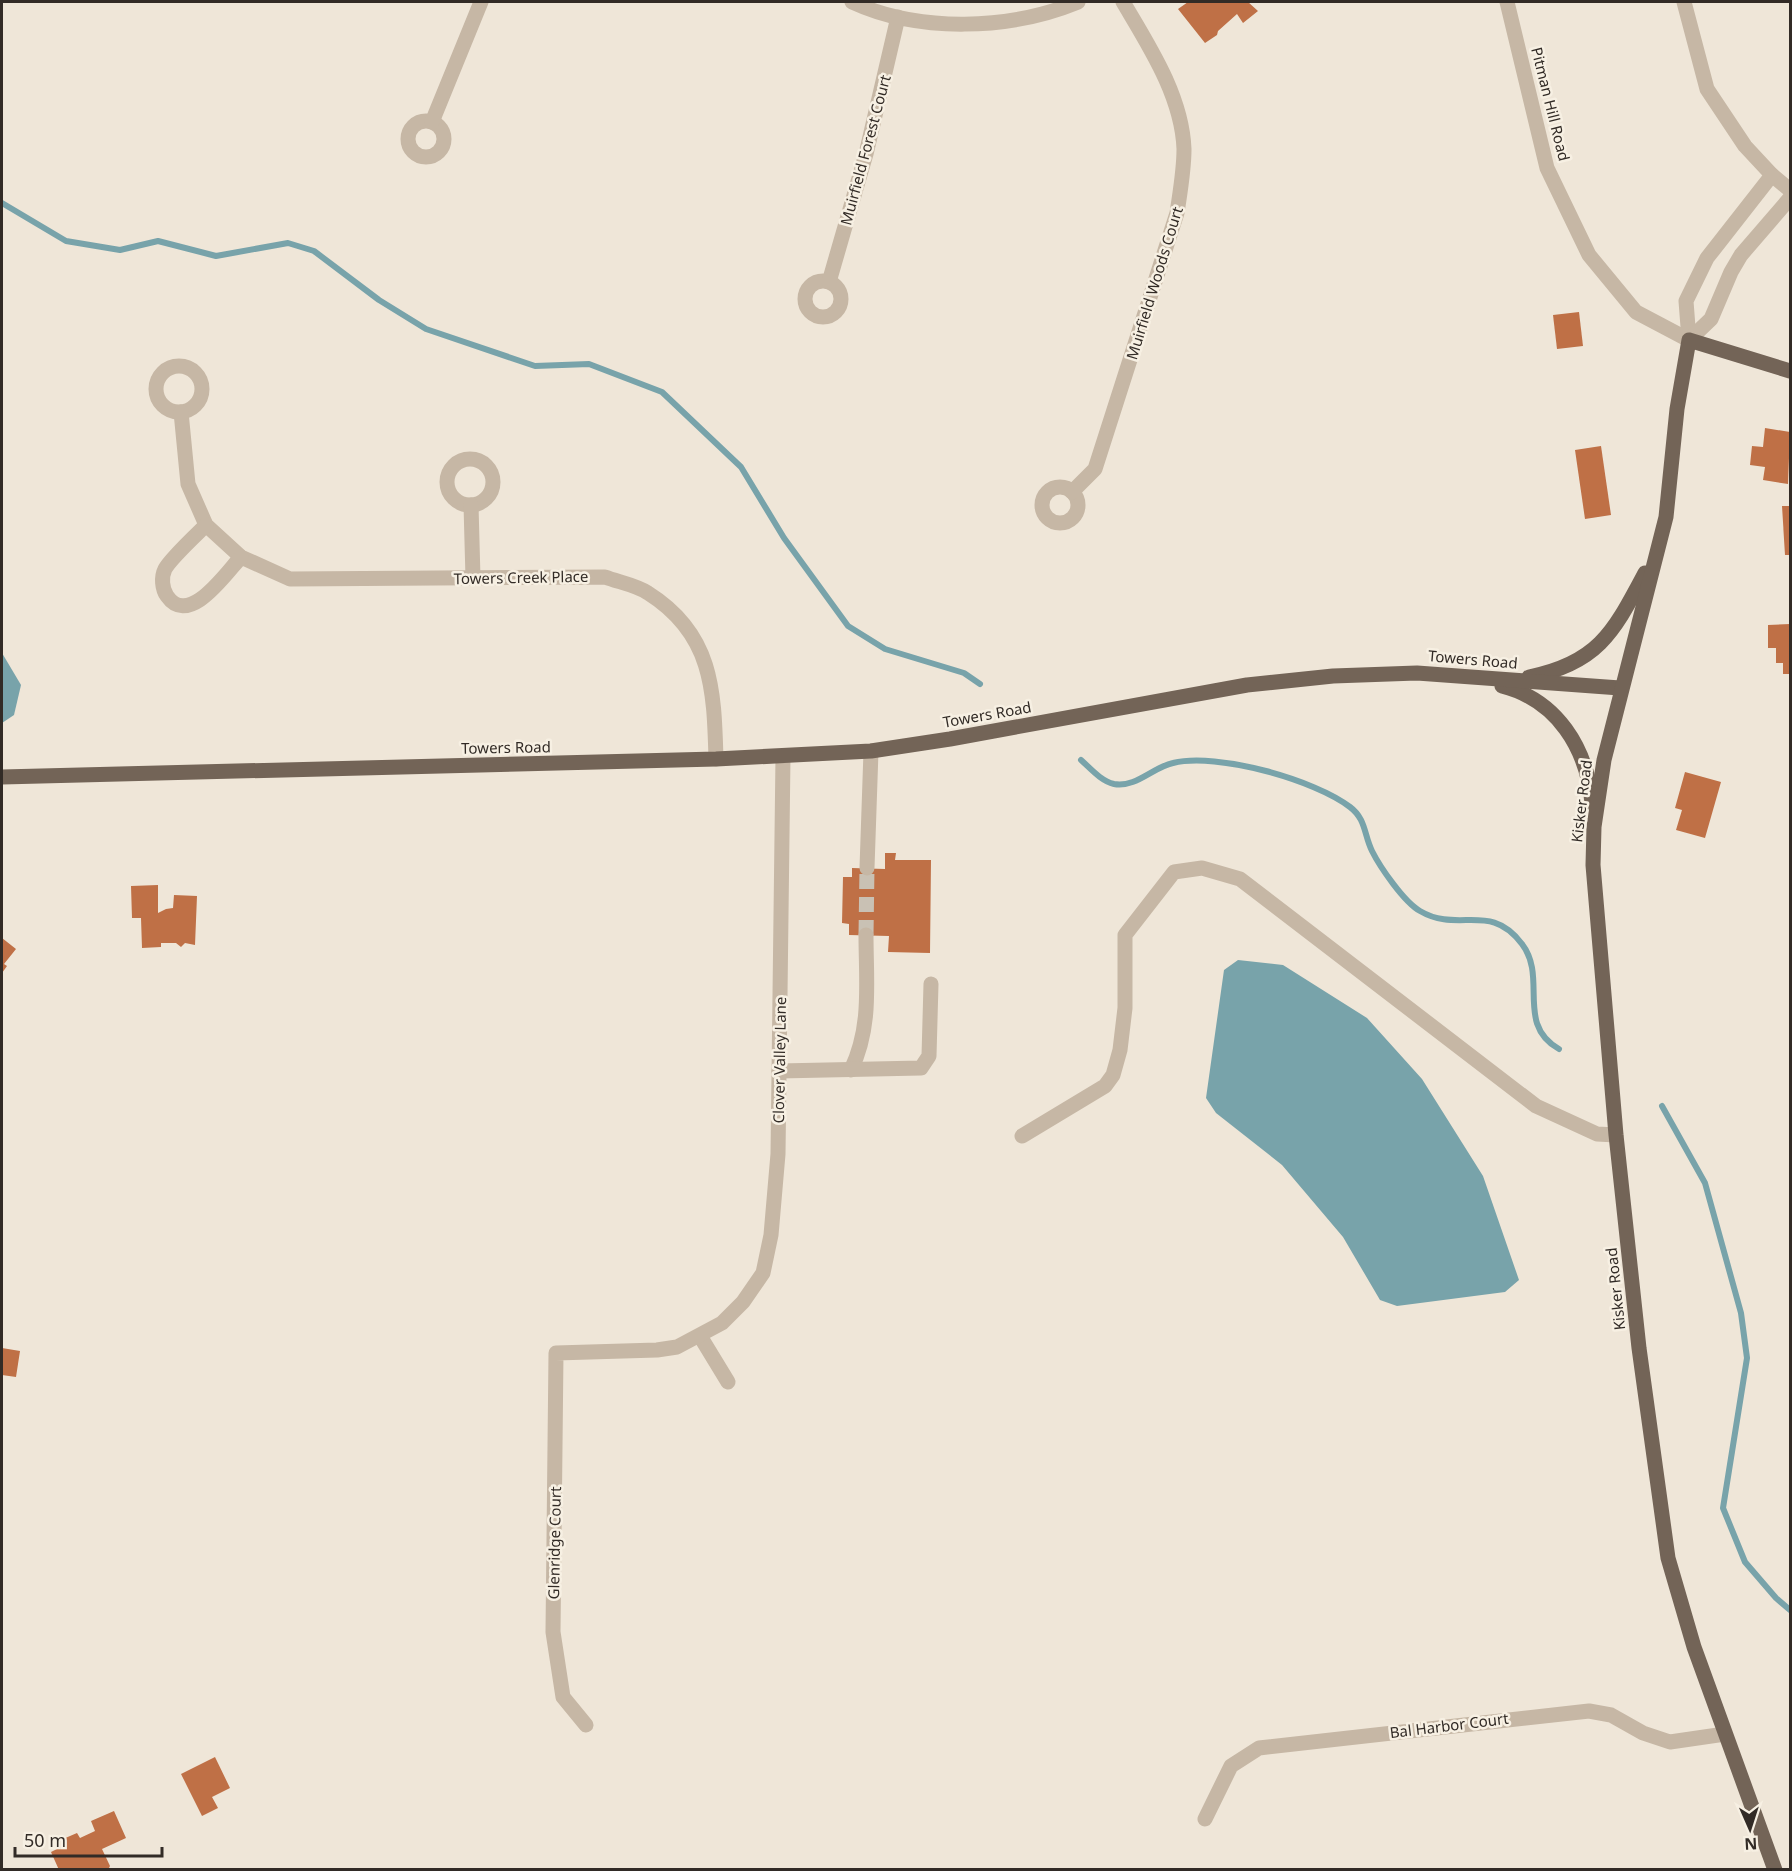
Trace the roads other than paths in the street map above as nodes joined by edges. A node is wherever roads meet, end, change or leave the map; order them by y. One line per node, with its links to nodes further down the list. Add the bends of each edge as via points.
1 (481, 2): 8 (street)
2 (852, 2): 7 (street)
3 (1078, 2): 7 (street, via 991,22 927,23)
4 (1123, 2): 18 (street, Muirfield Woods Court, via 1173,96 1184,148 1182,181 1177,213 1095,469)
5 (1507, 2): 15 (street, Pitman Hill Road, via 1547,168 1589,255 1636,312)
6 (1684, 2): 9 (street, via 1707,89 1745,146)
7 (898, 16): 14 (street, Muirfield Forest Court, via 866,154)
8 (432, 122)
9 (1772, 175): 10 (street); 12 (street)
10 (1791, 190)
11 (1791, 198): 13 (street)
12 (1707, 258): 13 (street); 15 (street, via 1686,301)
13 (1731, 272): 15 (street, via 1711,319)
14 (829, 282)
15 (1689, 340): 16 (main road, Pitman Hill Road); 21 (main road)
16 (1791, 371)
17 (181, 412): 20 (street, Towers Creek Place, via 188,484)
18 (1072, 492)
19 (471, 505): 23 (street)
20 (206, 525): 22 (street, Towers Creek Place); 22 (street, via 165,568 162,588 168,598 180,605 194,604)
21 (1661, 544): 25 (main road, via 1604,642 1574,663); 26 (main road)
22 (241, 557): 23 (street, Towers Creek Place, via 290,579)
23 (473, 578): 29 (street, Towers Creek Place, via 605,577 647,592 681,620 704,656 714,697)
24 (1467, 677): 25 (main road, Towers Road); 27 (main road, Towers Road, via 1417,673 1333,676 1247,685); 31 (main road, via 1529,695 1553,712 1571,736 1586,770)
25 (1511, 681): 26 (main road, Towers Road)
26 (1620, 688): 31 (main road, Kisker Road)
27 (871, 751): 28 (main road, Towers Road); 32 (street)
28 (783, 756): 29 (main road, Towers Road); 36 (street, Clover Valley Lane)
29 (716, 759): 30 (main road, Towers Road)
30 (2, 777)
31 (1594, 828): 37 (main road, Kisker Road, via 1593,865)
32 (867, 868)
33 (866, 935): 35 (street, via 866,1030)
34 (930, 984): 35 (street, via 929,1056 921,1068)
35 (851, 1070): 36 (street)
36 (779, 1071): 39 (street, Clover Valley Lane, via 778,1154 771,1235 763,1273 722,1323)
37 (1616, 1135): 38 (street, via 1597,1134 1536,1106 1240,879 1202,868 1174,872 1125,935 1125,1008 1113,1075 1105,1086); 43 (main road, Kisker Road, via 1639,1347 1668,1558)
38 (1022, 1136)
39 (700, 1336): 40 (street, Clover Valley Lane, via 676,1347 657,1350); 41 (street)
40 (556, 1353): 42 (street, Glenridge Court, via 553,1632 563,1697)
41 (728, 1382)
42 (586, 1725)
43 (1725, 1734): 44 (street, Bal Harbor Court, via 1670,1742 1642,1733 1611,1715 1589,1711 1259,1748 1232,1766); 45 (main road, Kisker Road)
44 (1204, 1819)
45 (1775, 1869)

